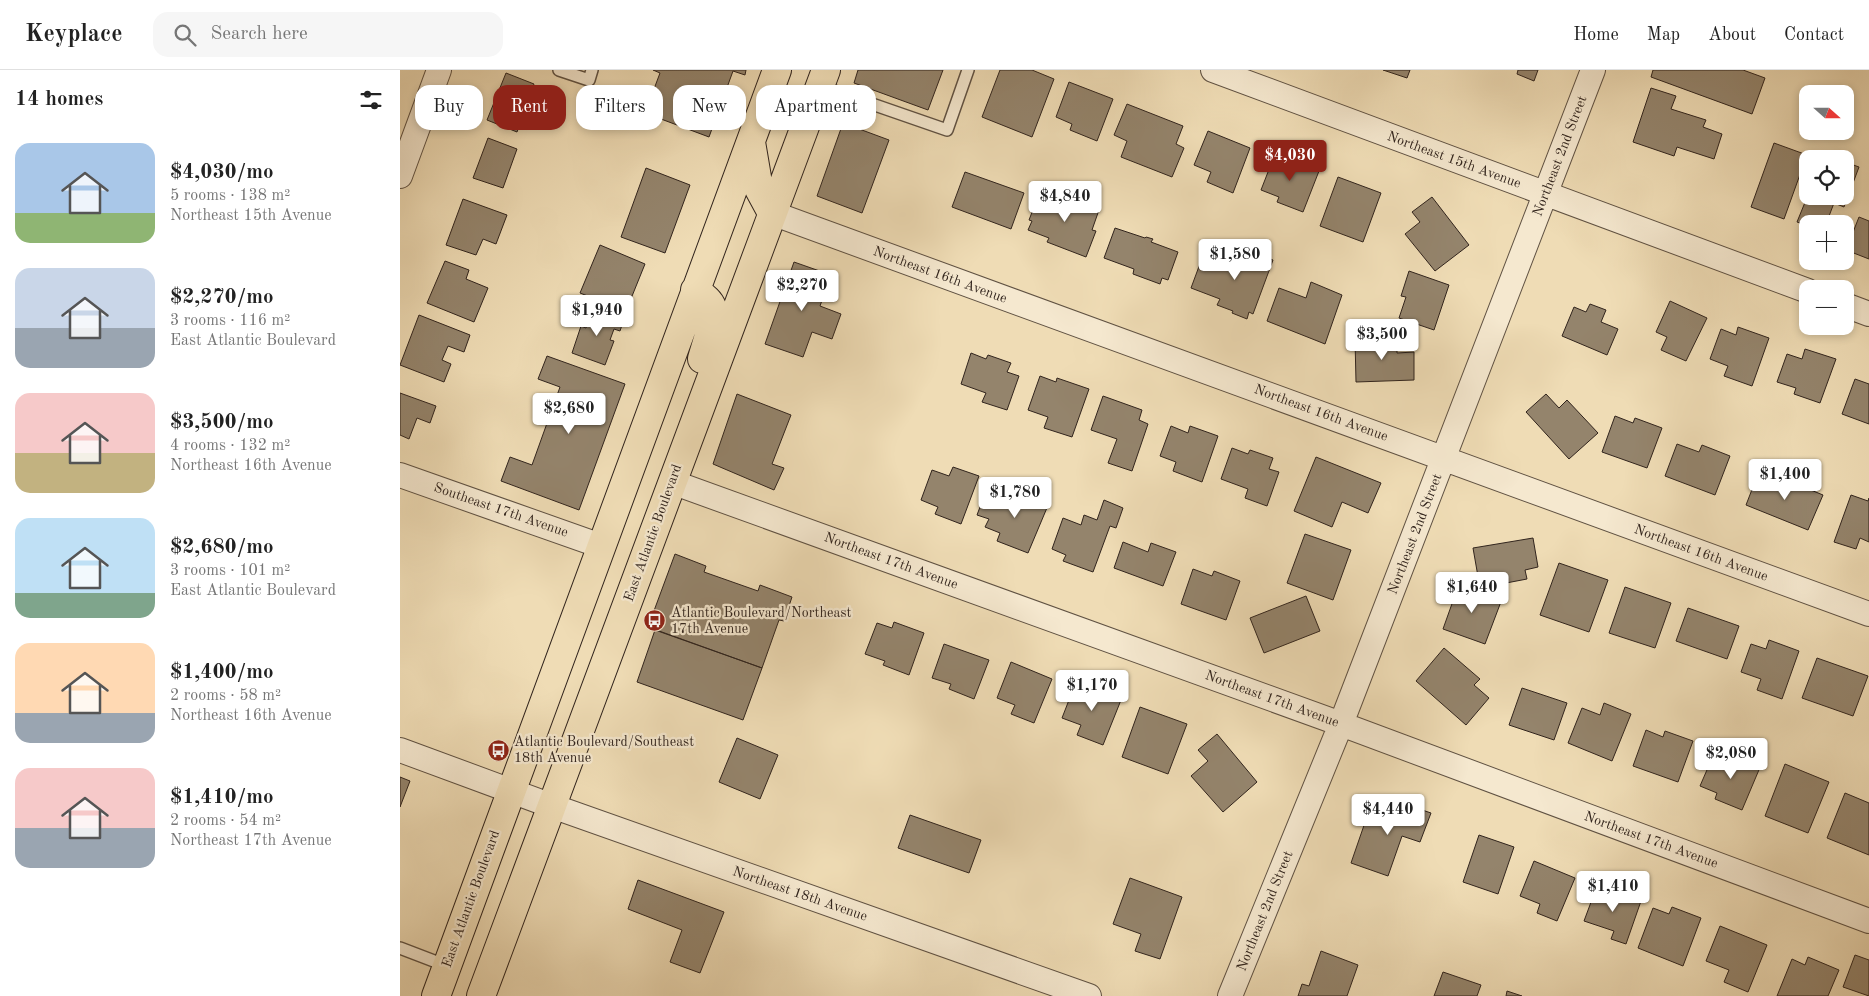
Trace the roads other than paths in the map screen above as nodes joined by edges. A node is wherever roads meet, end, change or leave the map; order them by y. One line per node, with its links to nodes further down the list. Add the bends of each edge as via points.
1 (439, 70): 10 (street)
2 (560, 70): 3 (lane, via 589,80)
3 (592, 70)
4 (777, 70): 9 (main road, East Atlantic Boulevard)
5 (968, 70): 8 (lane, via 947,130)
6 (1213, 70): 11 (street, Northeast 15th Avenue)
7 (1593, 70): 11 (street, Northeast 2nd Street)
8 (823, 78): 12 (main road, East Atlantic Boulevard)
9 (751, 140): 12 (main road, via 759,189); 14 (main road, East Atlantic Boulevard)
10 (400, 176)
11 (1546, 194): 13 (street, Northeast 15th Avenue); 17 (street, Northeast 2nd Street)
12 (772, 213): 17 (street, Northeast 16th Avenue); 19 (main road, East Atlantic Boulevard)
13 (1799, 288)
14 (695, 290): 19 (main road, via 707,299 712,316); 20 (main road, East Atlantic Boulevard)
15 (1854, 308): 16 (street)
16 (1869, 314)
17 (1444, 459): 21 (street, Northeast 16th Avenue); 22 (street, Northeast 2nd Street)
18 (400, 475): 20 (street, Southeast 17th Avenue)
19 (672, 482): 22 (street, Northeast 17th Avenue); 25 (main road, East Atlantic Boulevard)
20 (601, 546): 24 (main road, East Atlantic Boulevard)
21 (1869, 614)
22 (1341, 724): 26 (street, Northeast 17th Avenue); 32 (street, Northeast 2nd Street)
23 (400, 750): 24 (street, Northeast 18th Avenue)
24 (511, 791): 25 (street, Northeast 18th Avenue); 28 (main road, East Atlantic Boulevard)
25 (552, 806): 30 (main road, East Atlantic Boulevard); 31 (street, Northeast 18th Avenue)
26 (1869, 921)
27 (400, 948): 28 (lane)
28 (447, 966): 29 (main road, East Atlantic Boulevard)
29 (436, 996)
30 (481, 996)
31 (1089, 996)
32 (1230, 996)

